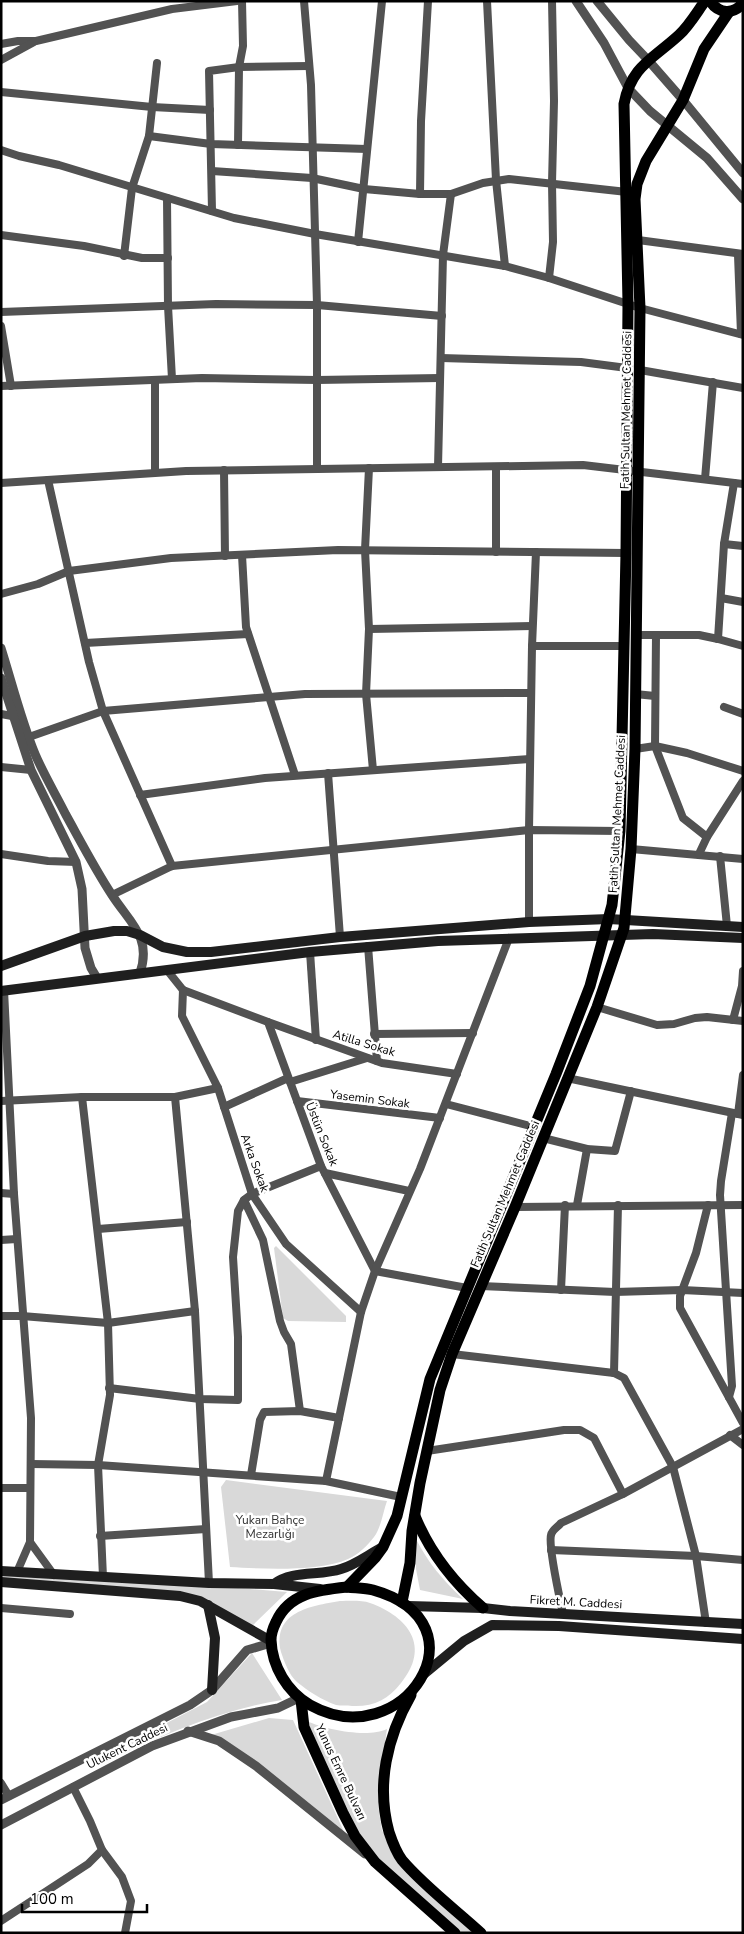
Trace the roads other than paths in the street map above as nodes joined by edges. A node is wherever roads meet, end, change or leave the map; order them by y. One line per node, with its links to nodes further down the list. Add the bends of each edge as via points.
1 (237, 1): 12 (street)
2 (242, 1): 22 (street)
3 (304, 1): 21 (street)
4 (382, 1): 33 (street)
5 (428, 1): 43 (street)
6 (487, 1): 38 (street)
7 (552, 1): 39 (street)
8 (576, 1): 23 (street)
9 (597, 1): 19 (street)
10 (705, 1): 19 (main road, via 680,34)
11 (710, 1): 15 (main road, via 718,10)
12 (217, 2): 14 (street)
13 (743, 2): 15 (main road, Fatih Sultan Mehmet Caddesi)
14 (172, 5): 16 (street)
15 (735, 12): 25 (main road, Fatih Sultan Mehmet Caddesi, via 700,56)
16 (36, 41): 17 (street); 18 (street)
17 (1, 44)
18 (1, 60)
19 (648, 60): 23 (main road, via 639,68); 25 (street)
20 (157, 63): 26 (street)
21 (309, 66): 22 (street); 32 (street)
22 (239, 67): 27 (street, via 210,71); 31 (street)
23 (628, 88): 28 (street); 42 (main road, via 624,104)
24 (1, 92): 26 (street)
25 (683, 100): 28 (main road, Fatih Sultan Mehmet Caddesi); 36 (street)
26 (152, 107): 27 (street); 29 (street)
27 (210, 110): 30 (street)
28 (666, 126): 46 (street, via 707,158); 50 (main road, Fatih Sultan Mehmet Caddesi, via 646,160 637,184)
29 (149, 136): 30 (street); 40 (street)
30 (211, 144): 31 (street); 35 (street)
31 (238, 145): 32 (street)
32 (312, 146): 33 (street); 37 (street)
33 (367, 149): 41 (street)
34 (1, 150): 40 (street)
35 (212, 171): 37 (street); 47 (street)
36 (743, 173)
37 (312, 178): 41 (street); 48 (street)
38 (496, 180): 39 (street); 44 (street); 56 (street)
39 (552, 183): 42 (street); 57 (street, via 553,242)
40 (132, 188): 45 (street); 54 (street)
41 (364, 189): 43 (street); 51 (street)
42 (627, 192): 58 (main road)
43 (420, 194): 44 (street)
44 (450, 194): 52 (street)
45 (167, 198): 47 (street); 55 (street)
46 (743, 199)
47 (212, 211): 48 (street)
48 (315, 234): 51 (street); 59 (street)
49 (1, 235): 54 (street, via 84,246)
50 (638, 240): 53 (street); 61 (main road, Fatih Sultan Mehmet Caddesi)
51 (358, 242): 52 (street)
52 (443, 255): 56 (street); 63 (street)
53 (741, 255): 65 (street)
54 (124, 256): 55 (street)
55 (168, 258): 60 (street)
56 (505, 266): 57 (street)
57 (549, 278): 58 (street)
58 (628, 303): 61 (street); 67 (main road)
59 (317, 304): 60 (street); 63 (street); 72 (street)
60 (168, 306): 62 (street); 70 (street)
61 (640, 308): 65 (street); 68 (main road, Fatih Sultan Mehmet Caddesi)
62 (1, 312)
63 (442, 316): 66 (street)
64 (1, 326): 75 (street)
65 (742, 334)
66 (441, 358): 67 (street, via 581,362); 69 (street)
67 (627, 368): 82 (main road)
68 (640, 370): 73 (street); 84 (main road, Fatih Sultan Mehmet Caddesi)
69 (440, 378): 72 (street); 77 (street)
70 (172, 379): 71 (street); 72 (street)
71 (154, 380): 75 (street); 83 (street)
72 (317, 380): 80 (street)
73 (713, 382): 76 (street); 85 (street)
74 (1, 386): 75 (street)
75 (11, 386)
76 (743, 388)
77 (438, 467): 78 (street); 79 (street)
78 (496, 467): 82 (street, via 583,465); 92 (street)
79 (369, 468): 80 (street); 91 (street)
80 (317, 469): 81 (street)
81 (224, 470): 83 (street); 96 (street)
82 (627, 470): 84 (street); 94 (main road)
83 (155, 472): 86 (street)
84 (639, 472): 85 (street); 104 (main road, Fatih Sultan Mehmet Caddesi)
85 (705, 479): 88 (street)
86 (48, 480): 87 (street); 97 (street)
87 (1, 483)
88 (738, 483): 89 (street)
89 (724, 544): 90 (street); 99 (street)
90 (743, 546)
91 (365, 550): 92 (street); 95 (street); 102 (street)
92 (496, 552): 93 (street)
93 (536, 552): 94 (street); 101 (street)
94 (626, 553): 109 (main road)
95 (242, 555): 96 (street); 103 (street)
96 (225, 556): 97 (street, via 171,558)
97 (69, 571): 98 (street); 107 (street)
98 (1, 594)
99 (721, 598): 100 (street); 106 (street)
100 (743, 602)
101 (532, 626): 102 (street); 108 (street)
102 (369, 629): 114 (street)
103 (248, 634): 107 (street); 117 (street)
104 (636, 634): 105 (street); 115 (main road, Fatih Sultan Mehmet Caddesi)
105 (656, 635): 106 (street); 116 (street)
106 (718, 638): 110 (street)
107 (84, 643): 119 (street)
108 (532, 646): 109 (street); 113 (street)
109 (624, 646): 136 (main road)
110 (743, 646)
111 (1, 648): 123 (street)
112 (1, 678): 122 (street)
113 (530, 693): 114 (street); 126 (street)
114 (366, 694): 117 (street); 129 (street)
115 (635, 694): 116 (street); 125 (main road, Fatih Sultan Mehmet Caddesi)
116 (655, 696): 124 (street)
117 (269, 697): 119 (street); 132 (street)
118 (724, 707): 121 (street)
119 (103, 711): 123 (street); 134 (street)
120 (1, 714): 122 (street)
121 (743, 714)
122 (12, 716): 128 (street)
123 (29, 737): 146 (street, via 42,770)
124 (655, 746): 125 (street); 130 (street); 137 (street, via 683,818)
125 (635, 749): 139 (main road, Fatih Sultan Mehmet Caddesi)
126 (530, 759): 129 (street); 135 (street)
127 (1, 766): 128 (street)
128 (31, 770): 144 (street)
129 (373, 770): 131 (street)
130 (743, 771)
131 (328, 773): 132 (street); 138 (street)
132 (295, 776): 134 (street)
133 (742, 785): 137 (street)
134 (140, 795): 145 (street)
135 (529, 830): 136 (street); 138 (street); 149 (street)
136 (620, 831): 147 (main road)
137 (707, 837): 141 (street)
138 (334, 849): 145 (street); 156 (street)
139 (631, 849): 141 (street); 148 (main road, Fatih Sultan Mehmet Caddesi)
140 (1, 854): 144 (street)
141 (699, 854): 142 (street)
142 (720, 856): 143 (street); 150 (street)
143 (743, 859)
144 (76, 862): 155 (street, via 82,889)
145 (172, 866): 146 (street)
146 (112, 894): 153 (street)
147 (609, 919): 148 (main road); 149 (main road); 154 (main road)
148 (625, 920): 150 (main road); 152 (main road, Fatih Sultan Mehmet Caddesi)
149 (529, 922): 156 (main road)
150 (728, 926): 151 (main road)
151 (743, 928)
152 (623, 934): 154 (main road); 158 (main road); 168 (main road, Fatih Sultan Mehmet Caddesi)
153 (140, 935): 155 (main road, via 114,931); 156 (main road, via 164,947 187,952); 164 (street, via 144,956)
154 (604, 935): 157 (main road); 191 (main road, via 590,986)
155 (85, 936): 161 (main road); 165 (street, via 87,958)
156 (340, 937)
157 (509, 938): 159 (main road); 172 (street)
158 (743, 938)
159 (368, 946): 160 (main road); 173 (street)
160 (310, 952): 162 (main road); 174 (street)
161 (1, 966)
162 (167, 970): 164 (main road); 166 (street)
163 (743, 971): 169 (street)
164 (140, 973): 165 (main road)
165 (97, 978): 167 (main road)
166 (183, 990): 171 (street); 181 (street, Arka Sokak, via 182,1016)
167 (3, 991): 185 (street)
168 (597, 1008): 169 (street, via 657,1025 695,1018); 179 (main road, Fatih Sultan Mehmet Caddesi)
169 (733, 1020): 170 (street)
170 (743, 1021)
171 (268, 1022): 174 (street, Atilla Sokak); 180 (street, Üstün Sokak)
172 (473, 1033): 173 (street); 177 (street)
173 (374, 1034): 176 (street)
174 (316, 1040): 175 (street, Atilla Sokak)
175 (367, 1058): 176 (street, Atilla Sokak); 180 (street)
176 (377, 1061): 177 (street, Atilla Sokak)
177 (457, 1074): 187 (street)
178 (743, 1075): 189 (street)
179 (567, 1078): 182 (street); 192 (main road, Fatih Sultan Mehmet Caddesi)
180 (289, 1080): 186 (street, Üstün Sokak); 188 (street)
181 (218, 1088): 184 (street); 188 (street, Arka Sokak)
182 (631, 1091): 189 (street); 193 (street, via 615,1151)
183 (82, 1097): 184 (street); 185 (street); 208 (street)
184 (175, 1097): 207 (street)
185 (5, 1101): 197 (street)
186 (297, 1101): 190 (street, Yasemin Sokak); 194 (street, Üstün Sokak)
187 (446, 1104): 190 (street); 191 (street)
188 (224, 1107): 198 (street, Arka Sokak)
189 (738, 1114): 204 (street, via 721,1181)
190 (440, 1118): 195 (street)
191 (534, 1127): 213 (main road)
192 (543, 1138): 193 (street); 206 (main road, Fatih Sultan Mehmet Caddesi)
193 (588, 1149): 201 (street)
194 (323, 1170): 195 (street); 198 (street); 211 (street, Üstün Sokak)
195 (410, 1191): 211 (street)
196 (1, 1193): 197 (street)
197 (14, 1194): 209 (street)
198 (252, 1194): 199 (street); 220 (street, Arka Sokak, via 286,1244)
199 (244, 1200): 228 (street, via 238,1211 233,1257 238,1400); 229 (street, via 263,1240 280,1320 291,1344)
200 (565, 1205): 201 (street); 206 (street); 214 (street)
201 (577, 1205): 202 (street)
202 (618, 1205): 203 (street); 216 (street)
203 (708, 1205): 204 (street); 215 (street, via 696,1253)
204 (721, 1205): 205 (street); 218 (street)
205 (743, 1205)
206 (516, 1207): 212 (main road, Fatih Sultan Mehmet Caddesi)
207 (187, 1222): 208 (street); 219 (street)
208 (98, 1229): 223 (street)
209 (17, 1239): 210 (street); 222 (street)
210 (1, 1240)
211 (375, 1271): 213 (street); 220 (street)
212 (481, 1286): 214 (street); 224 (main road, Fatih Sultan Mehmet Caddesi)
213 (466, 1288): 246 (main road, via 430,1379)
214 (561, 1290): 216 (street)
215 (682, 1290): 216 (street); 218 (street); 227 (street, via 683,1315)
216 (615, 1292): 225 (street)
217 (743, 1293): 218 (street)
218 (727, 1294): 227 (street, via 732,1386)
219 (195, 1312): 223 (street); 228 (street)
220 (361, 1312): 230 (street)
221 (1, 1316): 222 (street)
222 (22, 1316): 223 (street); 237 (street, via 31,1418)
223 (108, 1323): 226 (street)
224 (452, 1354): 225 (street); 235 (main road, Fatih Sultan Mehmet Caddesi, via 434,1410)
225 (614, 1373): 239 (street, via 627,1382)
226 (109, 1388): 228 (street); 238 (street)
227 (729, 1397): 231 (street)
228 (200, 1400): 240 (street)
229 (300, 1411): 230 (street); 241 (street, via 267,1411 262,1414)
230 (339, 1418): 242 (street)
231 (743, 1423)
232 (743, 1429): 233 (street)
233 (730, 1435): 234 (street); 239 (street)
234 (742, 1445): 236 (street)
235 (427, 1450): 245 (street, via 580,1430 594,1438); 247 (main road, Fatih Sultan Mehmet Caddesi)
236 (743, 1454)
237 (31, 1464): 238 (street); 244 (street)
238 (98, 1465): 240 (street); 249 (street)
239 (673, 1467): 245 (street); 253 (street)
240 (202, 1471): 241 (street); 248 (street)
241 (251, 1475): 242 (street)
242 (326, 1481): 246 (street)
243 (1, 1488): 244 (street)
244 (29, 1488): 250 (street)
245 (623, 1494): 252 (street, via 561,1523 551,1536)
246 (401, 1497): 251 (main road, via 397,1516)
247 (414, 1515): 264 (main road, Fatih Sultan Mehmet Caddesi); 267 (main road, via 443,1567)
248 (206, 1529): 249 (street); 260 (street)
249 (100, 1536): 258 (street)
250 (30, 1542): 256 (street); 257 (street)
251 (383, 1547): 261 (main road, via 340,1569 288,1577); 262 (main road)
252 (551, 1550): 253 (street); 269 (street)
253 (696, 1556): 254 (street); 270 (street)
254 (743, 1560)
255 (1, 1571): 256 (main road)
256 (17, 1572): 257 (main road)
257 (54, 1575): 258 (main road)
258 (103, 1577): 260 (main road)
259 (1, 1582): 265 (main road, via 180,1596)
260 (209, 1583): 261 (main road)
261 (274, 1584): 263 (main road)
262 (347, 1587): 263 (main road); 264 (main road, via 372,1589)
263 (323, 1590): 273 (main road, via 291,1602 280,1614)
264 (405, 1604): 267 (main road, Fikret M. Caddesi); 274 (main road, via 423,1623 429,1635 429,1661)
265 (208, 1605): 273 (main road); 276 (main road, via 214,1638)
266 (1, 1608): 268 (street)
267 (483, 1608): 269 (main road, Fikret M. Caddesi)
268 (70, 1614)
269 (563, 1614): 270 (main road, Fikret M. Caddesi)
270 (706, 1623): 271 (main road, Fikret M. Caddesi)
271 (743, 1624)
272 (743, 1639): 274 (main road, via 559,1626 492,1625 464,1641)
273 (271, 1642): 276 (street, via 247,1650); 277 (main road, via 280,1675)
274 (424, 1674): 275 (main road)
275 (416, 1687): 277 (main road, via 396,1704 373,1716 337,1715 319,1710); 288 (main road, via 400,1714 384,1773 385,1816 391,1839 400,1858)
276 (212, 1690): 281 (street, via 190,1705)
277 (300, 1699): 278 (street, Ulukent Caddesi, via 278,1708 231,1717); 284 (main road, Yunus Emre Bulvarı, via 304,1727 343,1813 355,1836)
278 (188, 1731): 280 (street, Ulukent Caddesi); 284 (street, via 220,1741 256,1766)
279 (1, 1783): 281 (street)
280 (73, 1787): 282 (street, Ulukent Caddesi); 283 (street)
281 (5, 1798)
282 (1, 1825)
283 (102, 1850): 285 (street, via 88,1864); 286 (street, via 122,1877 131,1901)
284 (375, 1862): 287 (main road, Yunus Emre Bulvarı)
285 (1, 1920)
286 (125, 1933)
287 (455, 1933)
288 (481, 1933)

